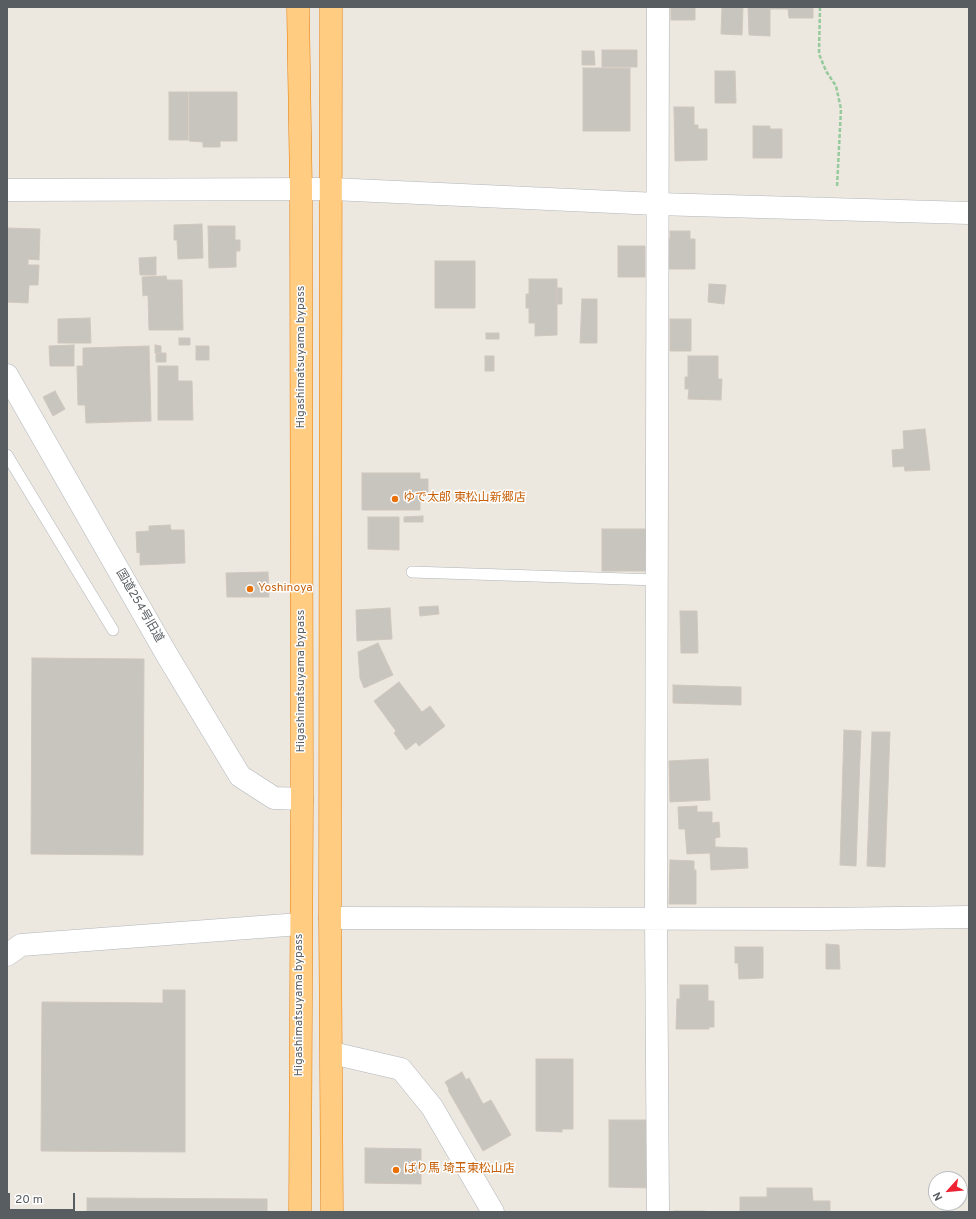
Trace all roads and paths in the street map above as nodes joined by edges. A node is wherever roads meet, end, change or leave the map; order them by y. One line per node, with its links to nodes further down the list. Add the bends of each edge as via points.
1 (298, 7): 5 (highway, Higashimatsuyama bypass)
2 (331, 7): 6 (highway)
3 (658, 7): 8 (street)
4 (820, 7): 9 (path, via 819,54 836,86 841,109)
5 (301, 189): 6 (street); 7 (street); 16 (highway, Higashimatsuyama bypass)
6 (332, 189): 8 (street); 18 (highway)
7 (7, 190)
8 (657, 204): 9 (street); 14 (street)
9 (836, 210): 10 (street)
10 (969, 213)
11 (7, 375): 16 (street, 国道254号旧道, via 240,776 274,798)
12 (7, 455): 15 (lane)
13 (412, 572): 14 (lane)
14 (657, 580): 19 (street)
15 (113, 630)
16 (302, 799): 20 (highway, Higashimatsuyama bypass)
17 (969, 917): 19 (street)
18 (330, 918): 19 (street); 22 (highway)
19 (656, 918): 26 (street)
20 (300, 924): 21 (street, via 21,945); 23 (highway, Higashimatsuyama bypass)
21 (7, 955)
22 (332, 1053): 24 (highway); 25 (street, via 401,1068 432,1107)
23 (300, 1212)
24 (332, 1212)
25 (493, 1212)
26 (658, 1212)

